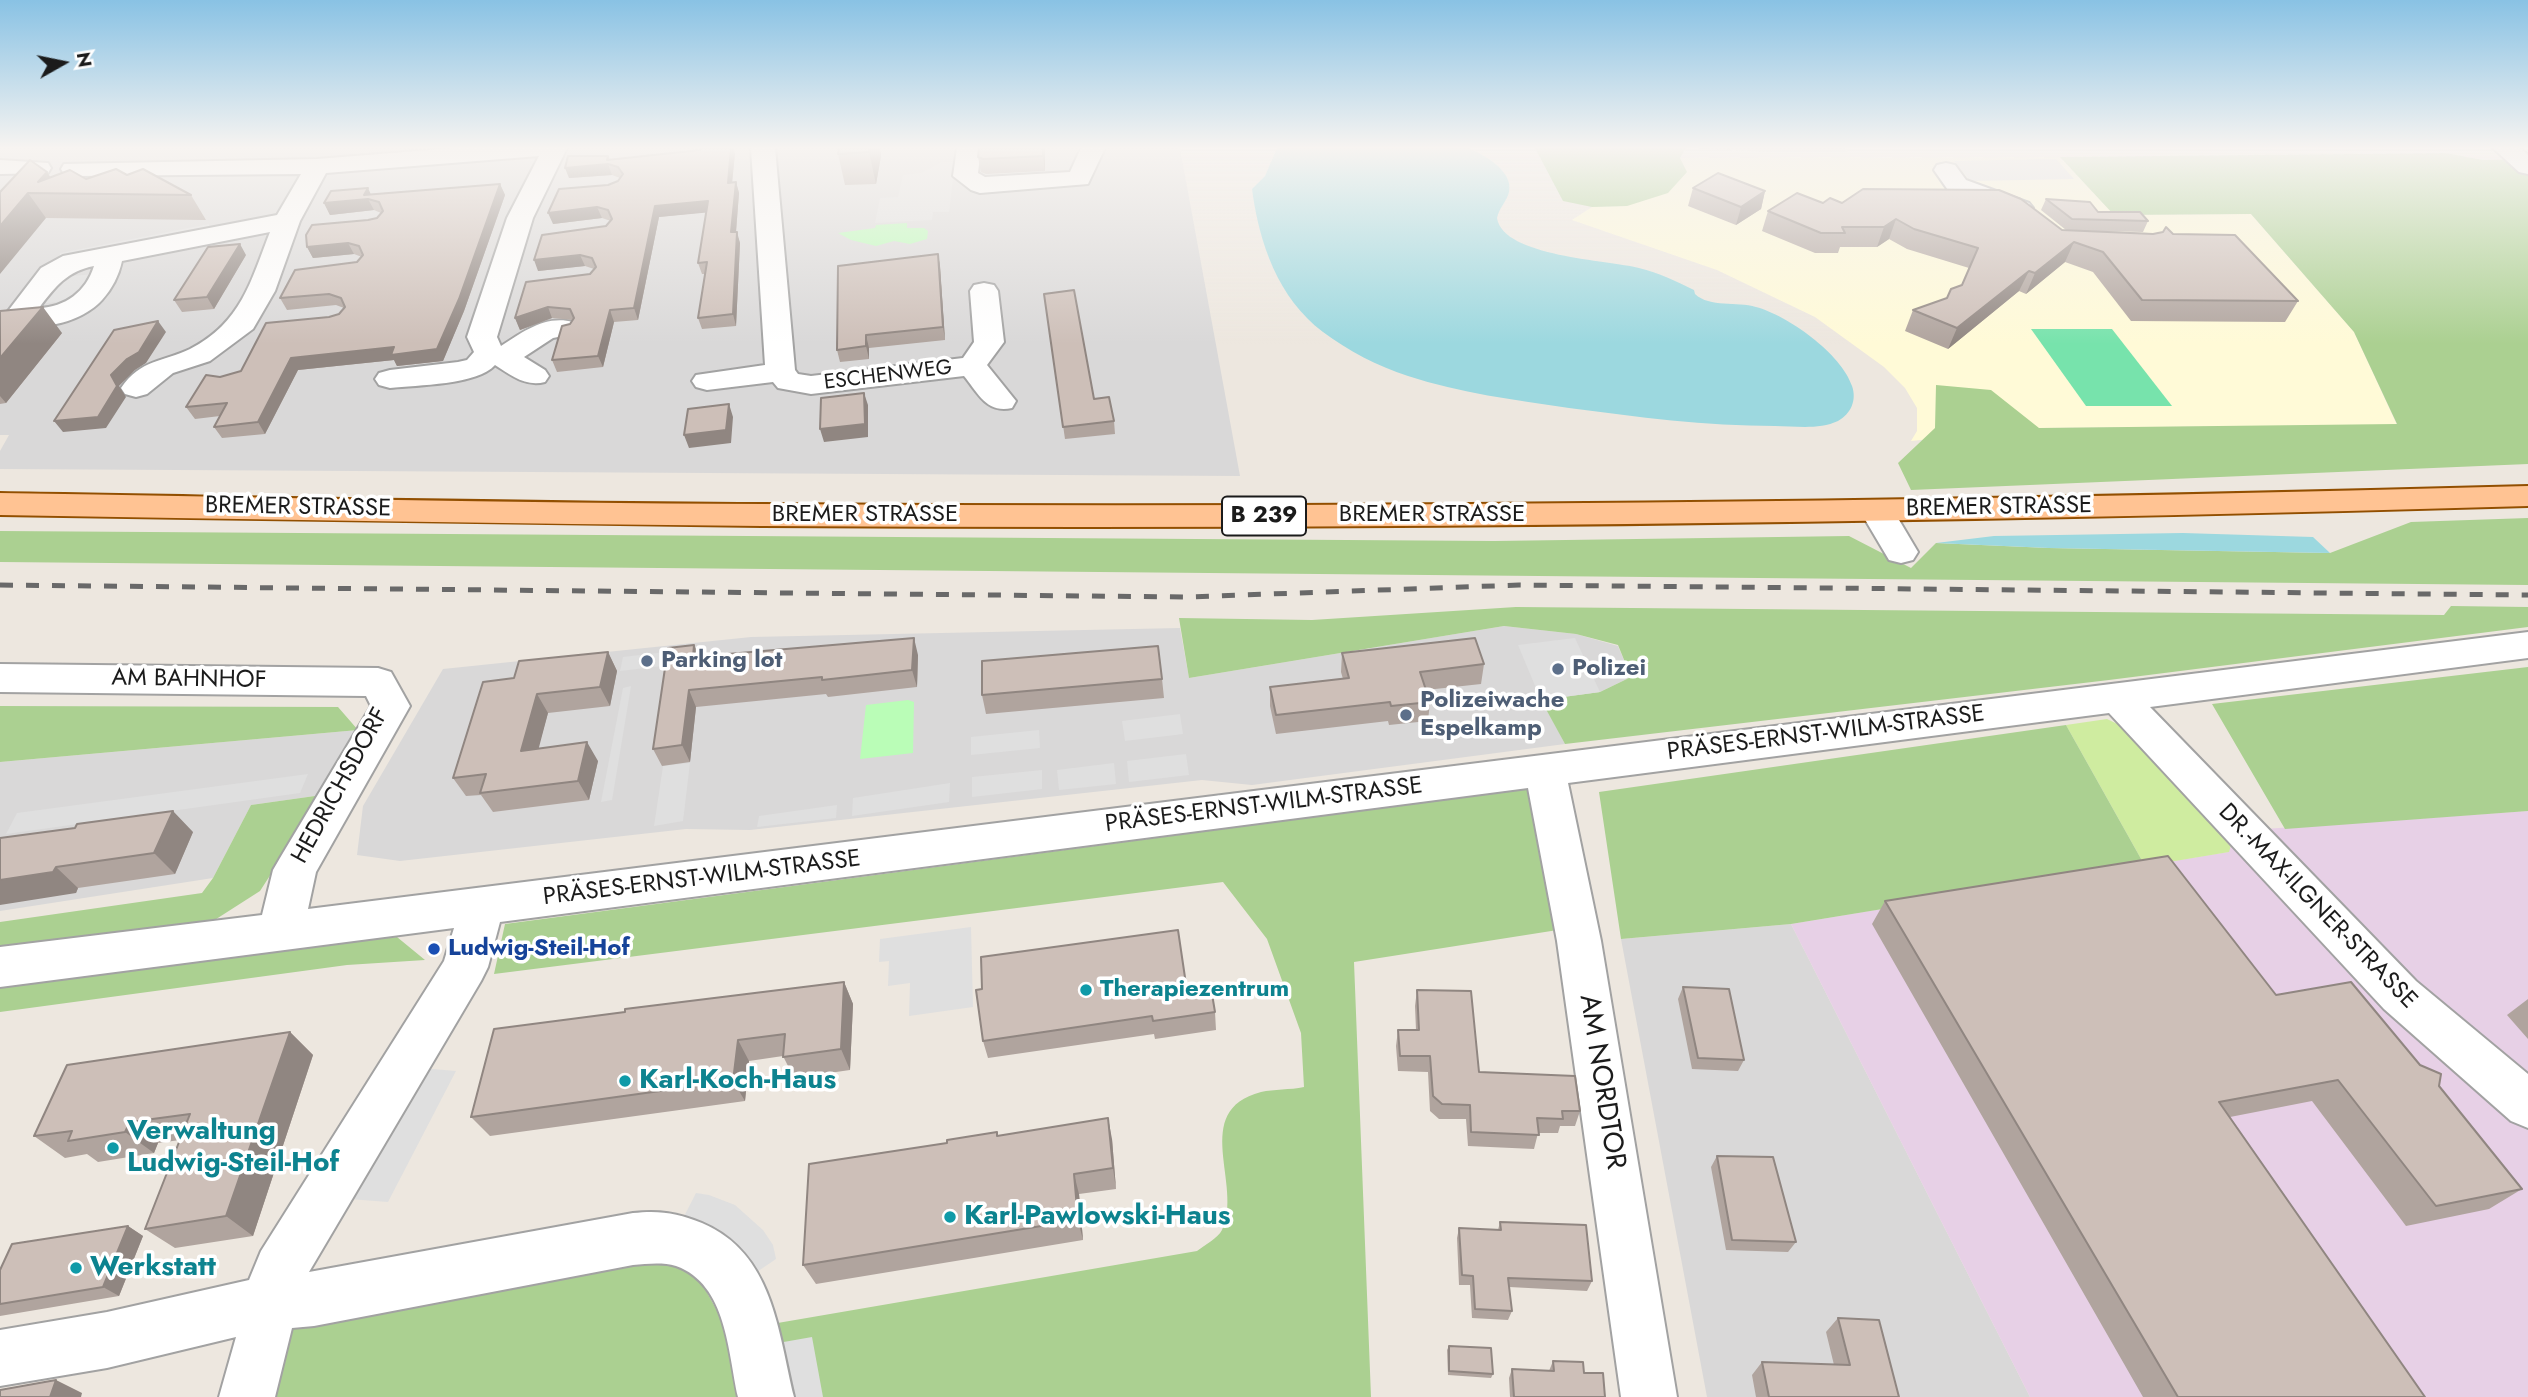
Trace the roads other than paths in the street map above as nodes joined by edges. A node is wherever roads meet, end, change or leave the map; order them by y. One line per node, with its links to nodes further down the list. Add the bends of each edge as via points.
1 (299, 213): 6 (street)
2 (525, 213): 13 (street, via 520,218 527,237 511,285 482,337)
3 (768, 213): 15 (street)
4 (2026, 213): 5 (street)
5 (2040, 224)
6 (294, 226): 7 (street); 10 (street, via 279,273 261,291)
7 (110, 255)
8 (984, 291): 14 (street, via 989,342)
9 (268, 324): 10 (street)
10 (239, 326): 12 (street)
11 (564, 328): 13 (street, via 545,331)
12 (200, 355): 17 (street); 20 (street, via 162,367)
13 (496, 355): 16 (street); 18 (street, via 461,371)
14 (972, 366): 15 (street, ESCHENWEG, via 811,386 789,382); 21 (street)
15 (780, 372): 19 (street)
16 (534, 376)
17 (223, 379)
18 (390, 379)
19 (707, 381)
20 (136, 388)
21 (1001, 401)
22 (2528, 496): 24 (main road, BREMER STRASSE / B 239)
23 (0, 504): 24 (main road, BREMER STRASSE / B 239, via 799,515)
24 (1877, 511): 25 (street)
25 (1901, 552)
26 (2528, 645): 29 (street, PRÄSES-ERNST-WILM-STRASSE)
27 (0, 678): 28 (street, AM BAHNHOF)
28 (378, 682): 32 (street, HEDRICHSDORF, via 391,706 295,870)
29 (2118, 698): 30 (street, PRÄSES-ERNST-WILM-STRASSE); 34 (street, DR.-MAX-ILGNER-STRASSE, via 2400,995)
30 (1545, 769): 31 (street, PRÄSES-ERNST-WILM-STRASSE); 39 (street, AM NORDTOR, via 1579,941)
31 (482, 906): 32 (street, PRÄSES-ERNST-WILM-STRASSE); 35 (street, via 465,967 280,1270)
32 (280, 933): 33 (street, PRÄSES-ERNST-WILM-STRASSE)
33 (0, 967)
34 (2528, 1105)
35 (267, 1303): 36 (street, via 107,1340); 37 (street, via 263,1342); 38 (street, via 314,1299 633,1239 672,1239 702,1253 737,1285)
36 (0, 1358)
37 (247, 1397)
38 (766, 1397)
39 (1649, 1397)

